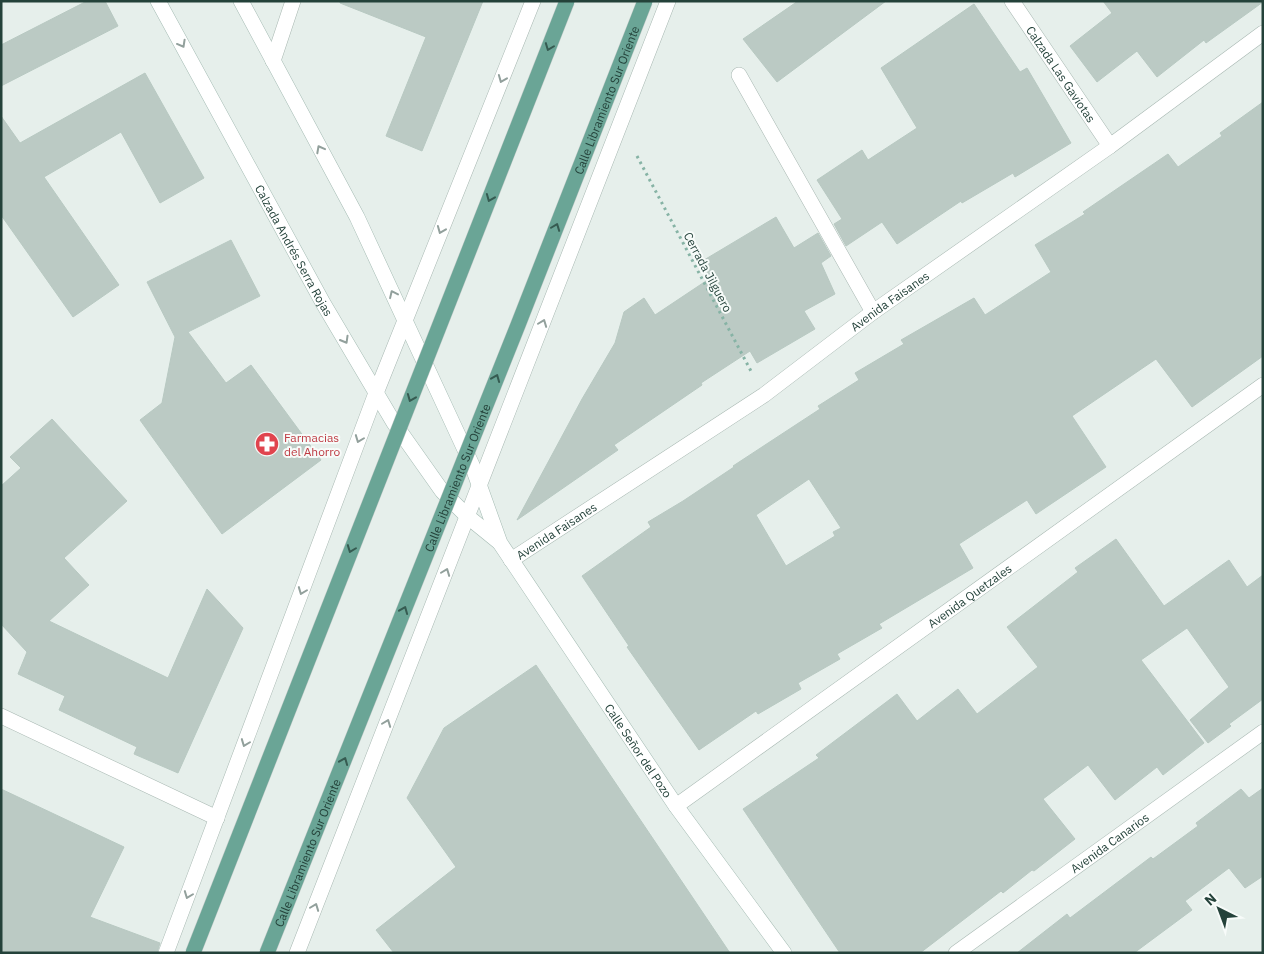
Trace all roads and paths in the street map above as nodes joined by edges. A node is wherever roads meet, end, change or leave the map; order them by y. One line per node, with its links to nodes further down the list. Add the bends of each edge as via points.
1 (158, 1): 17 (street, Calzada Andrés Serra Rojas, one-way to 17, via 323,303)
2 (241, 1): 10 (street)
3 (293, 1): 10 (street)
4 (533, 1): 15 (street, one-way to 15)
5 (567, 1): 29 (main road, one-way to 29, bridge)
6 (645, 1): 30 (main road, Calle Libramiento Sur Oriente, one-way to 6, bridge)
7 (668, 1): 19 (street, one-way to 7)
8 (1012, 1): 12 (street, Calzada Las Gaviotas)
9 (1263, 33): 12 (street, Avenida Faisanes)
10 (273, 61): 15 (street, one-way to 10, via 357,217)
11 (739, 75): 14 (street)
12 (1110, 146): 14 (street, Avenida Faisanes)
13 (637, 156): 18 (path, Cerrada Jilguero)
14 (873, 312): 18 (street, Avenida Faisanes)
15 (405, 320): 17 (street); 19 (street, Calle Señor del Pozo)
16 (1263, 385): 26 (street, Avenida Quetzales)
17 (376, 393): 20 (street, Calzada Andrés Serra Rojas); 27 (street, one-way to 27)
18 (764, 395): 23 (street, Avenida Faisanes)
19 (480, 485): 21 (street); 22 (street, Calle Señor del Pozo)
20 (442, 491): 21 (street, Calle Señor del Pozo)
21 (468, 516): 22 (street, Calle Señor del Pozo); 31 (street, one-way to 21)
22 (500, 543): 23 (street, Calle Señor del Pozo)
23 (511, 560): 26 (street, Calle Señor del Pozo)
24 (1, 716): 27 (street)
25 (1263, 732): 33 (street, Avenida Canarios)
26 (676, 806): 32 (street, Calle Señor del Pozo)
27 (217, 818): 28 (street, one-way to 28)
28 (166, 953)
29 (193, 953)
30 (267, 953)
31 (297, 953)
32 (784, 953)
33 (956, 953)

